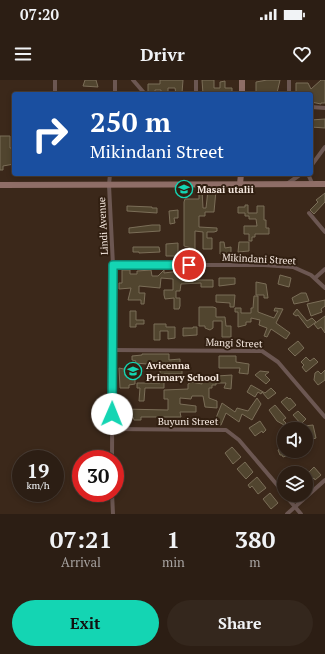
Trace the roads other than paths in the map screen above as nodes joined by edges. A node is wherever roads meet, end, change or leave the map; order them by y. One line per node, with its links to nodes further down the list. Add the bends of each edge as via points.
1 (55, 80): 7 (street)
2 (115, 80): 8 (street)
3 (133, 80): 9 (street)
4 (196, 80): 10 (street)
5 (242, 80): 11 (main road)
6 (289, 80): 12 (street)
7 (55, 92)
8 (115, 92)
9 (143, 92)
10 (196, 92)
11 (242, 92)
12 (289, 92)
13 (313, 107): 14 (street)
14 (325, 108)
15 (325, 147): 16 (street)
16 (313, 163)
17 (110, 176): 22 (street, Lindi Avenue)
18 (241, 176): 23 (main road)
19 (298, 176): 24 (street)
20 (309, 176): 21 (street)
21 (312, 183): 24 (main road); 25 (main road)
22 (109, 184): 23 (main road); 26 (main road); 29 (street, Lindi Avenue)
23 (240, 184): 24 (main road)
24 (287, 184)
25 (325, 184)
26 (0, 185)
27 (310, 213): 28 (street)
28 (325, 232)
29 (113, 265): 31 (street, Mikindani Street, via 283,266 302,270); 33 (street, Lindi Avenue)
30 (325, 269): 31 (street)
31 (315, 278): 32 (street, Mikindani Street)
32 (325, 288)
33 (113, 350): 34 (street, Mangi Street, via 266,352 278,362); 35 (street, Lindi Avenue)
34 (325, 417)
35 (112, 429): 36 (street, Lindi Avenue); 38 (street, Buyuni Street, via 226,430 239,440)
36 (112, 450)
37 (325, 480): 41 (street)
38 (277, 485)
39 (112, 502): 42 (street)
40 (291, 502): 41 (street, Buyuni Street)
41 (295, 508): 43 (street); 44 (street, Buyuni Street)
42 (113, 514)
43 (287, 514)
44 (301, 514)

